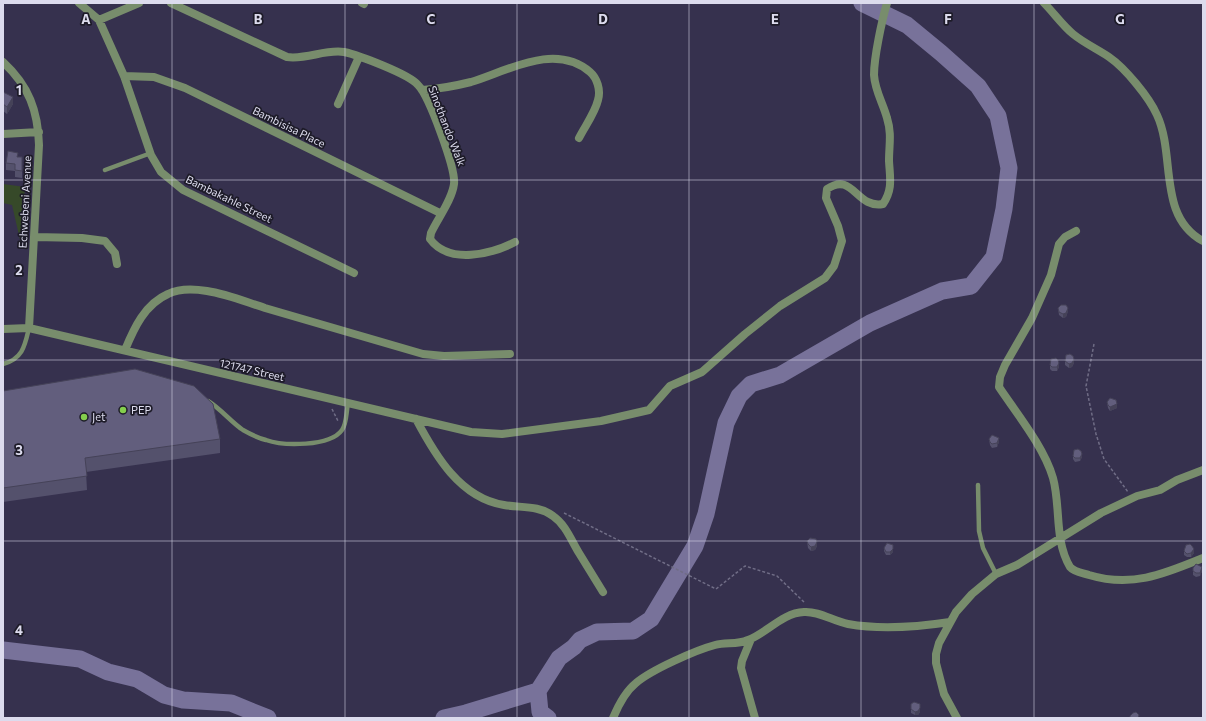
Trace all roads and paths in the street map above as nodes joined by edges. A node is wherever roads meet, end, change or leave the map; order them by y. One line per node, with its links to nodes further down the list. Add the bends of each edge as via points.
1 (79, 3): 6 (street, Bambakahle Street)
2 (139, 3): 6 (street)
3 (171, 3): 7 (street, Sinothando Walk, via 287,57 301,58 341,52)
4 (887, 3): 33 (street, 121747 Street, via 874,76 891,136 889,160 892,182 889,196 883,204 874,205 866,203 842,184 827,189 826,198 842,241 834,266 825,278 780,306 702,372 670,386 649,410 601,421 502,434 471,432)
5 (1044, 3): 20 (street, via 1072,34 1109,57 1145,96 1157,116 1167,154 1172,201 1181,220 1193,236)
6 (99, 20): 9 (street, Bambakahle Street)
7 (359, 57): 10 (street, Sinothando Walk, via 406,76); 11 (street)
8 (3, 62): 12 (street, Echwebeni Avenue, via 32,100)
9 (124, 76): 15 (street, Bambakahle Street); 17 (street, Bambisisa Place, via 154,77 185,88)
10 (422, 90): 14 (street, via 471,82 527,62 545,59 573,62 591,73 599,91 598,100); 17 (street, Sinothando Walk, via 454,174 453,187)
11 (338, 104)
12 (38, 132): 13 (street); 19 (street, Echwebeni Avenue)
13 (3, 134)
14 (579, 138)
15 (151, 153): 16 (lane); 23 (street, Bambakahle Street, via 161,172 183,190)
16 (105, 170)
17 (440, 213): 21 (street, Sinothando Walk, via 430,236 432,242 457,254 500,250)
18 (1076, 231): 39 (street, via 1059,244 1051,275 1039,303 998,383 1043,454 1053,478)
19 (35, 237): 22 (street, via 105,241 115,253); 24 (street, Echwebeni Avenue)
20 (1203, 241)
21 (515, 242)
22 (117, 264)
23 (354, 273)
24 (29, 328): 25 (street); 27 (street, 121747 Street); 29 (lane, via 23,351 16,359)
25 (3, 330)
26 (1094, 344): 37 (path, via 1086,386 1096,434 1104,459)
27 (125, 350): 28 (street, via 142,315 157,301 168,294 191,289 222,293 423,354); 31 (street, 121747 Street)
28 (510, 354)
29 (3, 364)
30 (203, 397): 34 (lane, via 242,429 267,441 316,443 327,441)
31 (319, 397): 32 (street, 121747 Street); 34 (path, via 335,413)
32 (348, 404): 33 (street, 121747 Street); 34 (lane)
33 (416, 419): 42 (street, via 434,453 470,491 491,502 541,509 554,516 568,534)
34 (342, 431)
35 (1203, 470): 37 (street, via 1160,490)
36 (978, 485): 41 (lane, via 979,531 983,548)
37 (1133, 498): 39 (street)
38 (566, 514): 43 (path, via 716,589 745,566 778,576)
39 (1060, 537): 40 (street, via 1071,568 1100,578 1150,578); 41 (street, via 1017,565)
40 (1203, 558)
41 (996, 574): 44 (street, via 972,594)
42 (603, 592)
43 (805, 603)
44 (950, 622): 45 (street, via 928,625 861,626 805,612 786,617); 48 (street, via 939,643 936,663 944,694)
45 (751, 639): 46 (street, via 711,646 637,682); 47 (street, via 742,661 742,668)
46 (613, 718)
47 (755, 718)
48 (957, 718)

